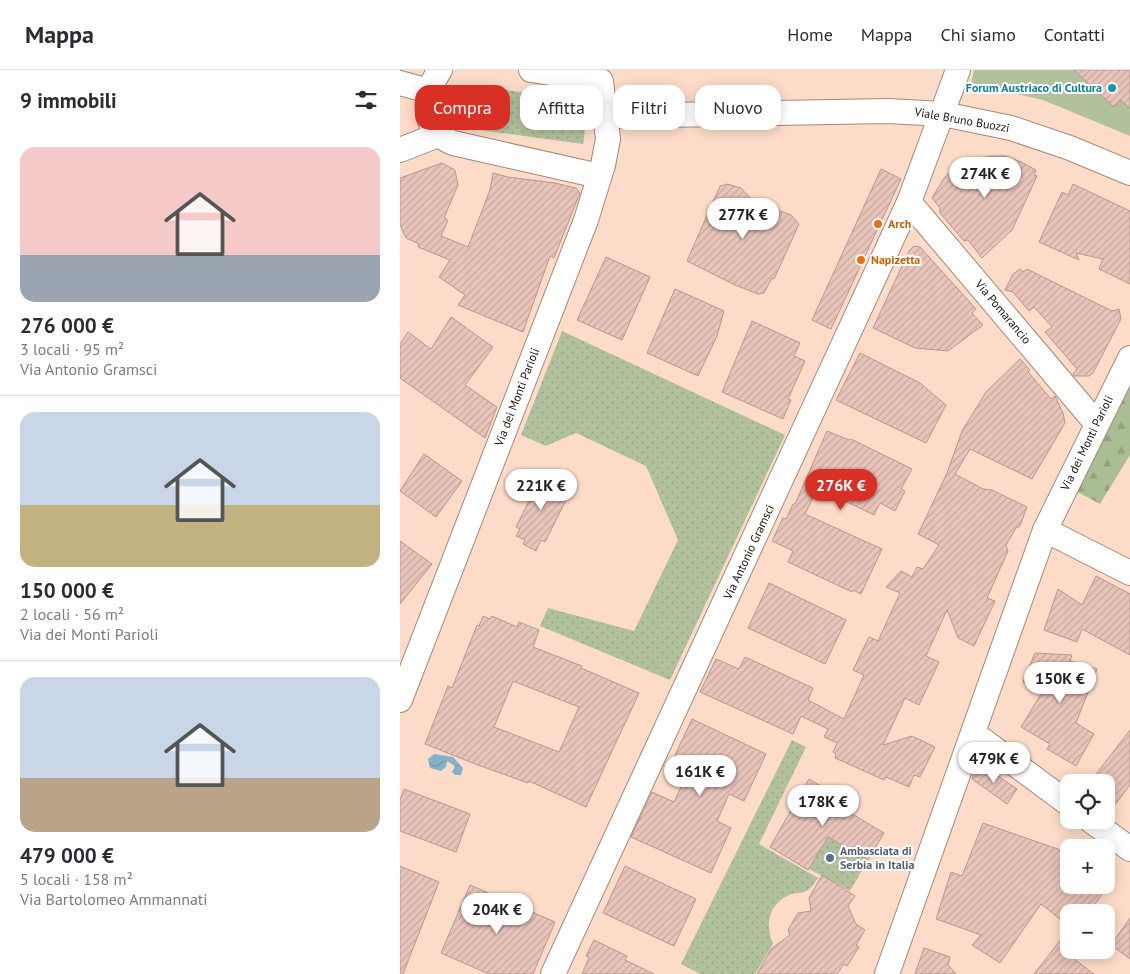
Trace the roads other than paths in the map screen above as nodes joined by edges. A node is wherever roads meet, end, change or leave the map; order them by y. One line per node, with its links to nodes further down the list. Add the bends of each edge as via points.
1 (440, 70): 6 (street)
2 (531, 70): 4 (street)
3 (958, 70): 8 (street, Via Antonio Gramsci)
4 (601, 76): 9 (street, Via dei Monti Parioli)
5 (400, 83): 7 (street)
6 (432, 85)
7 (415, 87)
8 (943, 114): 9 (street, Viale Bruno Buozzi, via 888,110); 13 (street, Viale Bruno Buozzi, via 1011,128); 15 (street, Via Antonio Gramsci)
9 (607, 116): 14 (street, Via dei Monti Parioli, via 608,139)
10 (436, 130): 11 (street)
11 (438, 135): 12 (street); 14 (street, via 453,143)
12 (400, 150)
13 (1130, 173)
14 (600, 176): 20 (street, Via dei Monti Parioli, via 586,220)
15 (909, 202): 17 (street, Via Pomarancio); 25 (street, Via Antonio Gramsci)
16 (1130, 358): 17 (street, Via dei Monti Parioli)
17 (1096, 423): 18 (street, Via dei Monti Parioli)
18 (1045, 530): 19 (street); 21 (street, Via dei Monti Parioli)
19 (1130, 573)
20 (400, 700)
21 (973, 733): 22 (street); 26 (street)
22 (1060, 797)
23 (1102, 829): 24 (street)
24 (1130, 849)
25 (553, 974)
26 (887, 974)

